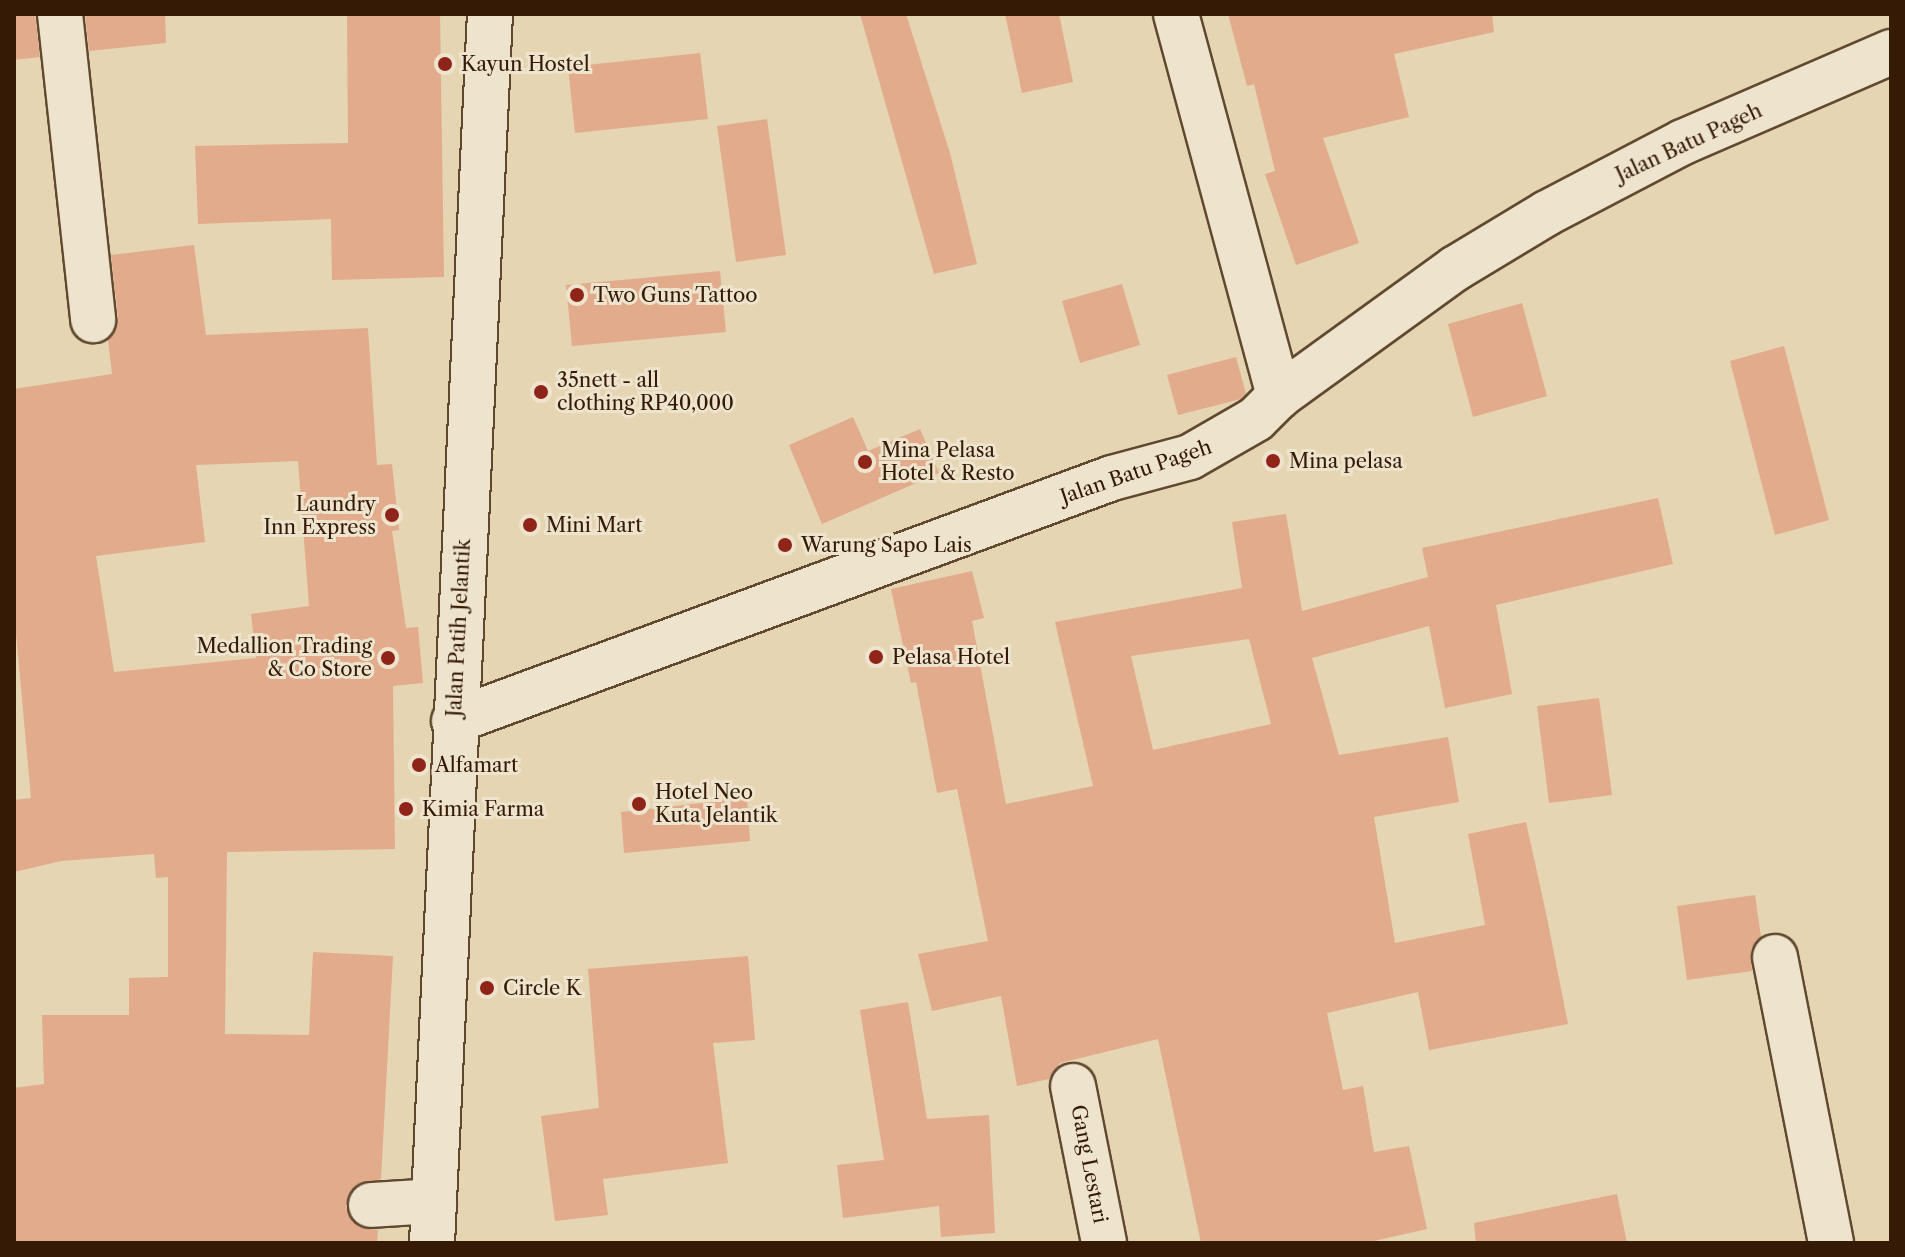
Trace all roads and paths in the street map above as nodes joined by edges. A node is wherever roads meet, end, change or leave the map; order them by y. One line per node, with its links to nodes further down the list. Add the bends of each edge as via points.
1 (60, 14): 5 (street)
2 (490, 14): 7 (street, Jalan Patih Jelantik)
3 (1176, 14): 6 (street)
4 (1891, 52): 6 (street, Jalan Batu Pageh, via 1683,142 1547,213 1456,268)
5 (93, 320)
6 (1279, 396): 7 (street, Jalan Batu Pageh, via 1223,442 1190,457 1112,478)
7 (454, 721): 11 (street, Jalan Patih Jelantik)
8 (1775, 957): 13 (street)
9 (1073, 1086): 12 (street, Gang Lestari)
10 (371, 1205): 11 (street)
11 (433, 1222)
12 (1104, 1243)
13 (1831, 1243)

